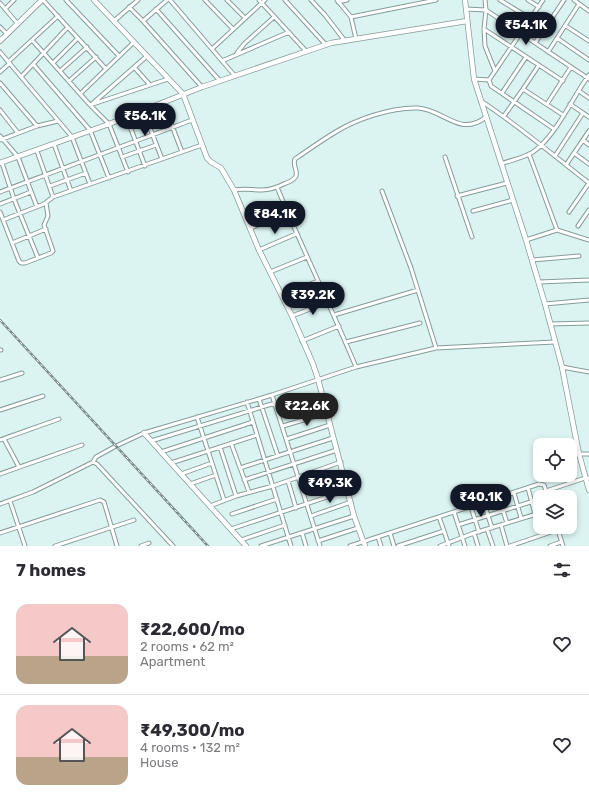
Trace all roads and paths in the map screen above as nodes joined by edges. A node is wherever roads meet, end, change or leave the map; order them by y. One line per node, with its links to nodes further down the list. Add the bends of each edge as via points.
1 (14, 0): 29 (street)
2 (42, 0): 33 (street); 41 (street)
3 (66, 0): 68 (street)
4 (94, 0): 39 (street)
5 (138, 0): 26 (street)
6 (167, 0): 30 (street)
7 (170, 0): 62 (street)
8 (205, 0): 45 (street)
9 (227, 0): 36 (street)
10 (265, 0): 22 (street)
11 (284, 0): 59 (street)
12 (311, 0): 55 (street)
13 (347, 0): 23 (street)
14 (436, 0): 35 (street)
15 (465, 0): 28 (street)
16 (485, 0): 31 (street)
17 (500, 0): 37 (street)
18 (528, 0): 27 (street)
19 (543, 0): 27 (street)
20 (564, 0): 58 (street)
21 (574, 0): 25 (street)
22 (260, 1): 34 (street); 36 (street)
23 (337, 1): 35 (street)
24 (0, 3): 29 (street)
25 (579, 4): 32 (street); 43 (street)
26 (129, 7): 39 (street); 40 (street)
27 (539, 7): 37 (street)
28 (466, 8): 31 (street); 38 (street)
29 (5, 9): 41 (street)
30 (156, 9): 40 (street); 91 (street)
31 (486, 10): 46 (street); 49 (street)
32 (589, 11)
33 (58, 16): 44 (street); 53 (street)
34 (274, 17): 47 (street); 67 (street, via 244,44)
35 (351, 17): 52 (street)
36 (245, 18): 45 (street)
37 (531, 19): 49 (street)
38 (467, 20): 52 (street); 88 (street)
39 (114, 21): 57 (street)
40 (143, 21): 95 (street)
41 (18, 23): 48 (street)
42 (0, 26): 48 (street)
43 (566, 26): 51 (street); 56 (street)
44 (68, 27): 50 (street); 65 (street)
45 (232, 29): 62 (street)
46 (484, 29): 61 (street); 82 (street, via 486,46)
47 (289, 32): 63 (street); 67 (street)
48 (7, 34): 54 (street)
49 (521, 34): 58 (street); 61 (street)
50 (78, 38): 60 (street); 75 (street)
51 (557, 38): 66 (street); 72 (street)
52 (356, 39): 55 (street)
53 (32, 40): 65 (street); 74 (street)
54 (0, 41)
55 (344, 41): 59 (street)
56 (589, 41)
57 (134, 42): 68 (street); 69 (street)
58 (535, 43): 66 (street)
59 (326, 45): 63 (street)
60 (87, 47): 70 (street); 81 (street)
61 (512, 48): 71 (street); 82 (street)
62 (212, 49): 73 (street)
63 (306, 51): 84 (street)
64 (0, 52): 74 (street)
65 (43, 52): 75 (street); 76 (street)
66 (548, 52): 79 (street)
67 (236, 55): 73 (street)
68 (119, 56): 80 (street)
69 (147, 56): 78 (street); 87 (street)
70 (96, 57): 80 (street); 90 (street)
71 (526, 57): 77 (street); 98 (street)
72 (589, 60)
73 (222, 61): 84 (street)
74 (9, 62): 83 (street); 85 (street)
75 (53, 63): 81 (street)
76 (33, 64): 85 (street); 122 (street)
77 (539, 65): 92 (street); 96 (street)
78 (134, 66): 94 (street); 107 (street)
79 (571, 67): 86 (street); 92 (street)
80 (106, 68): 99 (street)
81 (60, 71): 90 (street)
82 (495, 71): 89 (street)
83 (0, 72)
84 (235, 76): 91 (street)
85 (21, 77): 117 (street)
86 (588, 77): 97 (street)
87 (168, 79): 94 (street); 100 (street)
88 (474, 79): 89 (street); 102 (street)
89 (489, 80): 98 (street, via 491,86)
90 (69, 81): 99 (street)
91 (220, 81): 95 (street)
92 (563, 82): 105 (street)
93 (0, 83): 119 (street)
94 (150, 85): 107 (street)
95 (202, 87): 100 (street)
96 (523, 89): 103 (street); 105 (street)
97 (579, 91): 101 (street); 106 (street)
98 (502, 93): 103 (street)
99 (80, 94): 107 (street)
100 (183, 94): 104 (street); 116 (street)
101 (589, 98)
102 (481, 101): 113 (street); 114 (street)
103 (514, 101): 113 (street); 121 (street)
104 (163, 102): 109 (street); 120 (street)
105 (547, 104): 111 (street)
106 (570, 104): 110 (street); 111 (street)
107 (90, 106): 118 (street)
108 (0, 110): 124 (street)
109 (143, 110): 112 (street); 125 (street)
110 (583, 113): 115 (street); 142 (street)
111 (563, 115): 121 (street)
112 (126, 116): 118 (street); 128 (street)
113 (504, 116): 133 (street)
114 (486, 117): 149 (street); 164 (street, via 476,124 458,124 427,109 418,108 369,116 335,132 296,158 296,177)
115 (589, 117)
116 (192, 120): 120 (street); 132 (street)
117 (58, 121): 119 (street); 126 (street)
118 (109, 124): 122 (street); 135 (street)
119 (37, 126): 124 (street)
120 (172, 127): 125 (street); 138 (street)
121 (554, 129): 133 (street)
122 (90, 130): 126 (street); 141 (street)
123 (589, 131): 129 (street)
124 (18, 133): 127 (street)
125 (152, 135): 128 (street); 131 (street)
126 (72, 137): 130 (street); 147 (street)
127 (1, 138): 143 (street)
128 (135, 140): 135 (street); 137 (street)
129 (583, 140): 134 (street); 139 (street)
130 (54, 144): 136 (street); 153 (street)
131 (156, 145): 137 (street); 146 (street)
132 (202, 145): 138 (street); 166 (street, via 207,158 221,168)
133 (542, 145): 140 (street); 142 (street)
134 (589, 145)
135 (118, 148): 141 (street); 144 (street)
136 (37, 151): 143 (street); 156 (street)
137 (139, 151): 144 (street); 152 (street)
138 (182, 152): 146 (street)
139 (574, 153): 150 (street); 151 (street)
140 (529, 154): 149 (street); 188 (street)
141 (100, 155): 147 (street); 157 (street)
142 (555, 156): 151 (street)
143 (18, 157): 148 (street); 159 (street)
144 (122, 157): 154 (street)
145 (445, 157): 171 (street)
146 (162, 160): 152 (street)
147 (82, 162): 153 (street); 155 (street)
148 (1, 163): 165 (street)
149 (501, 164): 160 (street)
150 (589, 164)
151 (566, 165): 161 (street)
152 (145, 166): 154 (street)
153 (63, 169): 156 (street); 158 (street)
154 (128, 172): 157 (street)
155 (86, 173): 158 (street); 162 (street)
156 (47, 175): 159 (street); 163 (street)
157 (109, 178): 162 (street)
158 (67, 180): 163 (street); 168 (street)
159 (27, 182): 165 (street); 170 (street)
160 (507, 183): 171 (street); 174 (street)
161 (589, 183): 182 (street)
162 (90, 184): 168 (street)
163 (50, 186): 172 (street)
164 (277, 187): 166 (street); 181 (street)
165 (10, 188): 169 (street); 173 (street)
166 (234, 190): 186 (street)
167 (382, 190): 204 (street)
168 (71, 191): 172 (street)
169 (0, 192)
170 (31, 192): 173 (street); 177 (street)
171 (457, 196): 191 (street)
172 (53, 197): 175 (street)
173 (14, 199): 176 (street); 183 (street)
174 (513, 200): 179 (street); 192 (street)
175 (46, 202): 177 (street); 187 (street)
176 (0, 204)
177 (37, 207): 183 (street)
178 (589, 210): 185 (street)
179 (473, 211)
180 (0, 212): 184 (street)
181 (288, 212): 186 (street); 189 (street)
182 (569, 212)
183 (20, 213): 184 (street); 190 (street)
184 (3, 220): 194 (street)
185 (578, 226)
186 (251, 228): 195 (street)
187 (46, 230): 190 (street); 198 (street, via 53,251)
188 (556, 230): 192 (street); 193 (street)
189 (296, 234): 195 (street); 197 (street)
190 (29, 236): 194 (street); 198 (street)
191 (472, 237)
192 (526, 240): 199 (street)
193 (589, 240)
194 (12, 243): 198 (street, via 21,263)
195 (260, 250): 200 (street)
196 (579, 256): 199 (street)
197 (307, 257): 200 (street); 202 (street)
198 (38, 258)
199 (532, 260): 203 (street)
200 (270, 272): 205 (street)
201 (589, 280): 203 (street)
202 (318, 281): 205 (street); 207 (street)
203 (539, 282): 208 (street)
204 (418, 290): 209 (street); 218 (street)
205 (282, 295): 210 (street)
206 (589, 300): 208 (street)
207 (328, 302): 209 (street); 210 (street)
208 (545, 304): 213 (street)
209 (334, 315): 214 (street)
210 (292, 316): 215 (street)
211 (420, 323): 216 (street)
212 (589, 323): 213 (street)
213 (550, 324): 217 (street)
214 (339, 326): 215 (street); 216 (street)
215 (302, 341): 223 (street)
216 (346, 342): 219 (street)
217 (555, 342): 218 (street); 220 (street)
218 (436, 348): 219 (street)
219 (356, 367): 223 (street)
220 (562, 367): 221 (street); 257 (street)
221 (589, 372)
222 (22, 373): 224 (street)
223 (318, 379): 225 (street); 228 (street)
224 (0, 380)
225 (272, 395): 227 (street); 230 (street)
226 (43, 396): 232 (street)
227 (259, 399): 229 (street); 231 (street)
228 (324, 400): 234 (street); 235 (street)
229 (247, 402): 233 (street); 236 (street)
230 (275, 403): 231 (street); 234 (street)
231 (262, 407): 233 (street); 259 (street)
232 (0, 410)
233 (249, 410): 238 (street); 239 (street)
234 (278, 413): 241 (street)
235 (327, 413): 240 (street); 241 (street)
236 (198, 417): 239 (street); 242 (street)
237 (59, 419): 244 (street)
238 (253, 422): 243 (street); 245 (street)
239 (200, 425): 245 (street); 249 (street)
240 (330, 425): 246 (street); 247 (street)
241 (283, 426): 247 (street)
242 (144, 433): 249 (street); 261 (street, via 96,457)
243 (257, 435): 250 (street); 260 (street)
244 (4, 438): 248 (street); 266 (street)
245 (204, 438): 254 (street); 255 (street)
246 (334, 438): 253 (street); 256 (street)
247 (287, 439): 256 (street)
248 (0, 440)
249 (151, 441): 255 (street)
250 (231, 443): 252 (street); 267 (street)
251 (82, 445): 266 (street)
252 (220, 447): 254 (street); 286 (street)
253 (337, 450): 262 (street); 265 (street)
254 (208, 451): 263 (street); 264 (street)
255 (161, 452): 263 (street)
256 (291, 452): 259 (street); 265 (street)
257 (579, 454): 258 (street); 274 (street)
258 (589, 454)
259 (278, 456): 260 (street)
260 (265, 460): 267 (street); 268 (street)
261 (92, 462): 290 (street, via 54,483); 345 (street, via 97,464)
262 (341, 462): 272 (street); 273 (street)
263 (171, 463): 270 (street)
264 (212, 463): 270 (street); 271 (street)
265 (295, 464): 268 (street); 272 (street)
266 (19, 467): 269 (street)
267 (240, 468): 275 (street)
268 (269, 473): 275 (street); 278 (street)
269 (0, 474)
270 (181, 474): 277 (street)
271 (216, 475): 277 (street); 288 (street)
272 (299, 477): 276 (street); 284 (street)
273 (345, 478): 280 (street); 284 (street)
274 (587, 478): 281 (street); 282 (street)
275 (244, 480): 283 (street)
276 (288, 481): 278 (street); 300 (street)
277 (190, 484): 296 (street)
278 (273, 486): 283 (street); 289 (street)
279 (528, 488): 281 (street, via 541,484); 285 (street); 292 (street)
280 (348, 490): 291 (street); 295 (street)
281 (546, 490)
282 (589, 490)
283 (248, 492): 286 (street)
284 (304, 492): 295 (street)
285 (514, 493): 287 (street); 297 (street)
286 (236, 496): 288 (street)
287 (499, 498): 293 (street); 301 (street)
288 (224, 500): 296 (street)
289 (277, 500): 302 (street); 304 (street)
290 (10, 501): 294 (street); 317 (street)
291 (352, 502): 307 (street); 308 (street)
292 (532, 502): 297 (street); 298 (street)
293 (484, 503): 299 (street); 305 (street)
294 (0, 504)
295 (307, 504): 300 (street); 307 (street)
296 (210, 506): 321 (street)
297 (517, 506): 301 (street); 310 (street)
298 (533, 506)
299 (471, 507): 303 (street); 311 (street)
300 (296, 508): 302 (street)
301 (503, 510): 305 (street); 313 (street)
302 (281, 512): 315 (street); 321 (street)
303 (454, 512): 309 (street); 314 (street)
304 (232, 514)
305 (488, 515): 311 (street); 320 (street)
306 (533, 515): 310 (street)
307 (311, 516): 322 (street)
308 (354, 516): 319 (street); 322 (street)
309 (439, 517): 324 (street); 328 (street)
310 (521, 518): 313 (street)
311 (475, 519): 314 (street); 325 (street)
312 (134, 520): 318 (street)
313 (507, 523): 316 (street)
314 (458, 524): 334 (street)
315 (285, 525): 332 (street); 335 (street)
316 (501, 525): 320 (street); 359 (street)
317 (19, 527): 318 (street, via 100,500 104,502); 326 (street); 341 (street)
318 (111, 527): 342 (street); 343 (street)
319 (358, 528): 336 (street); 339 (street)
320 (492, 528): 323 (street)
321 (231, 529): 335 (street)
322 (315, 529): 327 (street); 336 (street)
323 (487, 529): 325 (street); 358 (street)
324 (444, 530): 340 (street); 354 (street)
325 (479, 532): 329 (street)
326 (0, 533)
327 (302, 533): 332 (street); 349 (street)
328 (390, 533): 333 (street); 353 (street)
329 (474, 533): 334 (street); 357 (street)
330 (541, 534): 360 (street)
331 (559, 534): 337 (street)
332 (288, 536): 347 (street); 348 (street)
333 (378, 537): 339 (street); 352 (street)
334 (462, 537): 340 (street); 356 (street)
335 (241, 540): 346 (street)
336 (318, 541): 350 (street)
337 (561, 542): 361 (street); 362 (street)
338 (149, 543): 344 (street)
339 (364, 544): 351 (street)
340 (448, 545): 355 (street)
341 (25, 546)
342 (55, 546)
343 (117, 546)
344 (141, 546)
345 (173, 546)
346 (246, 546)
347 (262, 546)
348 (291, 546)
349 (306, 546)
350 (320, 546)
351 (350, 546)
352 (381, 546)
353 (394, 546)
354 (398, 546)
355 (440, 546)
356 (465, 546)
357 (478, 546)
358 (493, 546)
359 (507, 546)
360 (510, 546)
361 (550, 546)
362 (563, 546)

